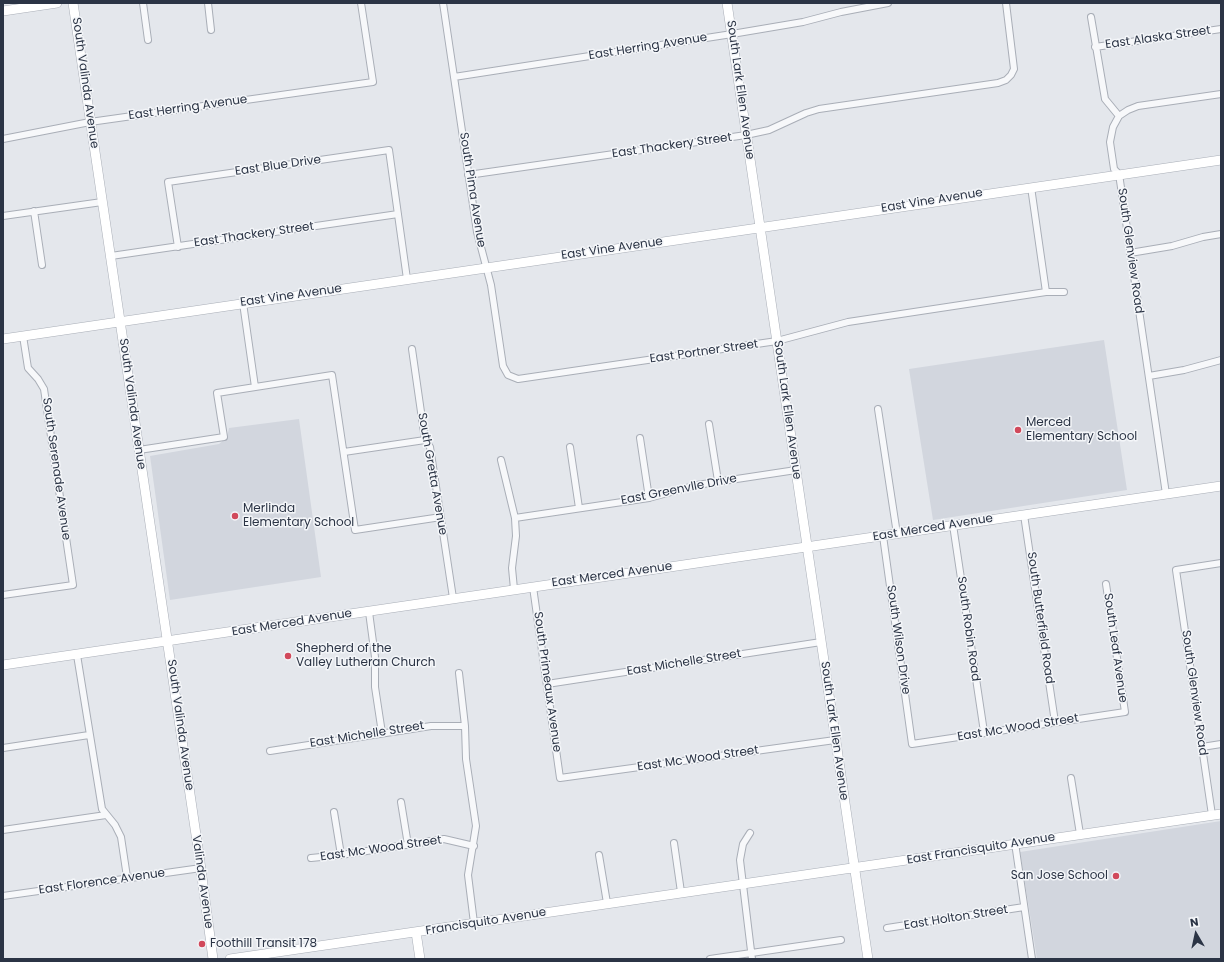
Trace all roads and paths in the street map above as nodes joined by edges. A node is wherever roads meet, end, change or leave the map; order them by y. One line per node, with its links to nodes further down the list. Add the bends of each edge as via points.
1 (57, 3): 10 (street)
2 (73, 3): 20 (street, South Valinda Avenue)
3 (143, 3): 15 (street)
4 (208, 3): 13 (street)
5 (361, 3): 20 (street, East Herring Avenue, via 373,82)
6 (443, 3): 17 (street, South Pima Avenue)
7 (727, 3): 14 (street, South Lark Ellen Avenue)
8 (888, 3): 14 (street, East Herring Avenue, via 804,22)
9 (1006, 3): 21 (street, East Thackery Street, via 1014,62 1011,75 1006,80 819,109 806,112 770,130)
10 (3, 11)
11 (1091, 17): 16 (street)
12 (1221, 29): 16 (street, East Alaska Street)
13 (212, 30)
14 (732, 34): 17 (street, East Herring Avenue); 21 (street, South Lark Ellen Avenue)
15 (148, 40)
16 (1095, 47): 19 (street, via 1105,99)
17 (454, 77): 25 (street, South Pima Avenue)
18 (1221, 94): 19 (street, via 1138,106)
19 (1119, 116): 24 (street, South Glenview Road, via 1113,127 1110,142 1114,169)
20 (90, 122): 22 (street, East Herring Avenue); 27 (street, South Valinda Avenue)
21 (746, 135): 25 (street, East Thackery Street); 31 (street, South Lark Ellen Avenue)
22 (3, 139)
23 (1221, 160): 24 (street, East Vine Avenue)
24 (1118, 174): 26 (street, East Vine Avenue); 34 (street, South Glenview Road)
25 (468, 175): 37 (street, South Pima Avenue)
26 (1031, 187): 31 (street, East Vine Avenue); 39 (street)
27 (102, 202): 28 (street); 35 (street, South Valinda Avenue)
28 (34, 211): 30 (street); 36 (street)
29 (398, 214): 33 (street, East Thackery Street); 33 (street, East Blue Drive, via 389,150 168,182); 38 (street)
30 (3, 216)
31 (760, 228): 37 (street, East Vine Avenue); 45 (street, South Lark Ellen Avenue)
32 (1221, 234): 34 (street)
33 (178, 247): 35 (street, East Thackery Street)
34 (1130, 253): 49 (street, South Glenview Road)
35 (111, 256): 42 (street, South Valinda Avenue)
36 (42, 265)
37 (486, 268): 38 (street, East Vine Avenue); 48 (street, South Pima Avenue, via 491,285 503,366)
38 (407, 279): 41 (street, East Vine Avenue)
39 (1046, 292): 40 (street, East Portner Street); 45 (street, East Portner Street, via 848,322)
40 (1064, 292)
41 (243, 303): 42 (street, East Vine Avenue); 50 (street)
42 (120, 321): 43 (street, East Vine Avenue); 56 (street, South Valinda Avenue)
43 (23, 336): 44 (street, East Vine Avenue); 76 (street, South Serenade Avenue, via 28,368 44,389 73,585)
44 (3, 339)
45 (777, 341): 48 (street, East Portner Street, via 518,379); 59 (street, South Lark Ellen Avenue)
46 (412, 349): 54 (street, South Gretta Avenue)
47 (1221, 360): 49 (street)
48 (508, 375)
49 (1149, 376): 62 (street, South Glenview Road)
50 (255, 387): 56 (street, via 217,393 224,437); 57 (street, via 332,375)
51 (878, 409): 69 (street)
52 (709, 424): 60 (street)
53 (640, 438): 63 (street)
54 (425, 440): 57 (street); 66 (street, South Gretta Avenue, via 430,447)
55 (570, 447): 64 (street)
56 (139, 450): 79 (street, South Valinda Avenue)
57 (344, 452): 66 (street, via 355,530)
58 (501, 460): 67 (street)
59 (796, 470): 60 (street, East Greenvlle Drive); 71 (street, South Lark Ellen Avenue)
60 (718, 481): 63 (street, East Greenvlle Drive)
61 (1221, 486): 62 (street, East Merced Avenue)
62 (1166, 494): 65 (street, East Merced Avenue)
63 (649, 498): 64 (street, East Greenvlle Drive)
64 (579, 508): 67 (street, East Greenvlle Drive)
65 (1024, 515): 68 (street, East Merced Avenue); 86 (street, South Butterfield Road)
66 (441, 517): 77 (street, South Gretta Avenue)
67 (515, 518): 75 (street, via 516,536 512,568)
68 (953, 525): 69 (street, East Merced Avenue); 88 (street, South Robin Road)
69 (897, 534): 70 (street, East Merced Avenue)
70 (883, 536): 71 (street, East Merced Avenue); 92 (street, South Wilson Drive)
71 (808, 547): 74 (street, East Merced Avenue); 80 (street, South Lark Ellen Avenue)
72 (1221, 563): 94 (street, South Glenview Road, via 1176,570)
73 (1106, 584): 85 (street, South Leaf Avenue)
74 (533, 587): 75 (street, East Merced Avenue); 84 (street, South Primeaux Avenue)
75 (514, 589): 77 (street, East Merced Avenue)
76 (3, 595)
77 (453, 598): 78 (street, East Merced Avenue)
78 (369, 612): 79 (street, East Merced Avenue); 89 (street, via 375,657 374,687)
79 (167, 642): 81 (street, East Merced Avenue); 100 (street, South Valinda Avenue)
80 (822, 642): 84 (street, East Michelle Street); 91 (street, South Lark Ellen Avenue)
81 (78, 655): 82 (street, East Merced Avenue); 90 (street)
82 (3, 664)
83 (459, 673): 87 (street)
84 (547, 684): 97 (street, South Primeaux Avenue)
85 (1125, 712): 86 (street, East Mc Wood Street)
86 (1055, 722): 88 (street, East Mc Wood Street)
87 (465, 726): 89 (street, East Michelle Street, via 431,726); 110 (street, via 466,759 476,826)
88 (984, 732): 92 (street, East Mc Wood Street)
89 (382, 733): 96 (street, East Michelle Street)
90 (89, 735): 95 (street); 102 (street, via 102,809)
91 (835, 740): 97 (street, East Mc Wood Street); 115 (street, South Lark Ellen Avenue)
92 (912, 744)
93 (1221, 744): 94 (street)
94 (1202, 747): 103 (street, South Glenview Road)
95 (3, 748)
96 (270, 751)
97 (560, 778)
98 (1071, 778): 106 (street)
99 (401, 802): 109 (street)
100 (192, 805): 114 (street, Valinda Avenue)
101 (334, 812): 111 (street)
102 (106, 815): 104 (street); 116 (street, via 121,837)
103 (1217, 815): 106 (street, East Francisquito Avenue)
104 (3, 830)
105 (750, 833): 117 (street, via 743,844 740,860)
106 (1080, 834): 108 (street, East Francisquito Avenue)
107 (674, 843): 118 (street)
108 (1015, 843): 115 (street, East Francisquito Avenue); 121 (street)
109 (408, 845): 110 (street, East Mc Wood Street, via 444,839); 111 (street, East Mc Wood Street)
110 (474, 846): 122 (street, via 468,875)
111 (341, 855): 113 (street, East Mc Wood Street)
112 (599, 855): 120 (street)
113 (311, 858)
114 (201, 868): 116 (street, East Florence Avenue); 127 (street, Valinda Avenue)
115 (855, 868): 117 (street, East Francisquito Avenue); 131 (street, South Lark Ellen Avenue)
116 (127, 877): 119 (street, East Florence Avenue)
117 (742, 883): 118 (street, Francisquito Avenue); 126 (street)
118 (681, 892): 120 (street, Francisquito Avenue)
119 (3, 896)
120 (607, 903): 122 (street, Francisquito Avenue)
121 (1024, 907): 123 (street, East Holton Street); 132 (street)
122 (474, 923): 124 (street, Francisquito Avenue)
123 (887, 928)
124 (416, 932): 128 (street, Francisquito Avenue); 129 (street)
125 (841, 940): 126 (street)
126 (752, 956): 130 (street)
127 (213, 959)
128 (230, 959)
129 (420, 959)
130 (710, 959)
131 (868, 959)
132 (1032, 959)

